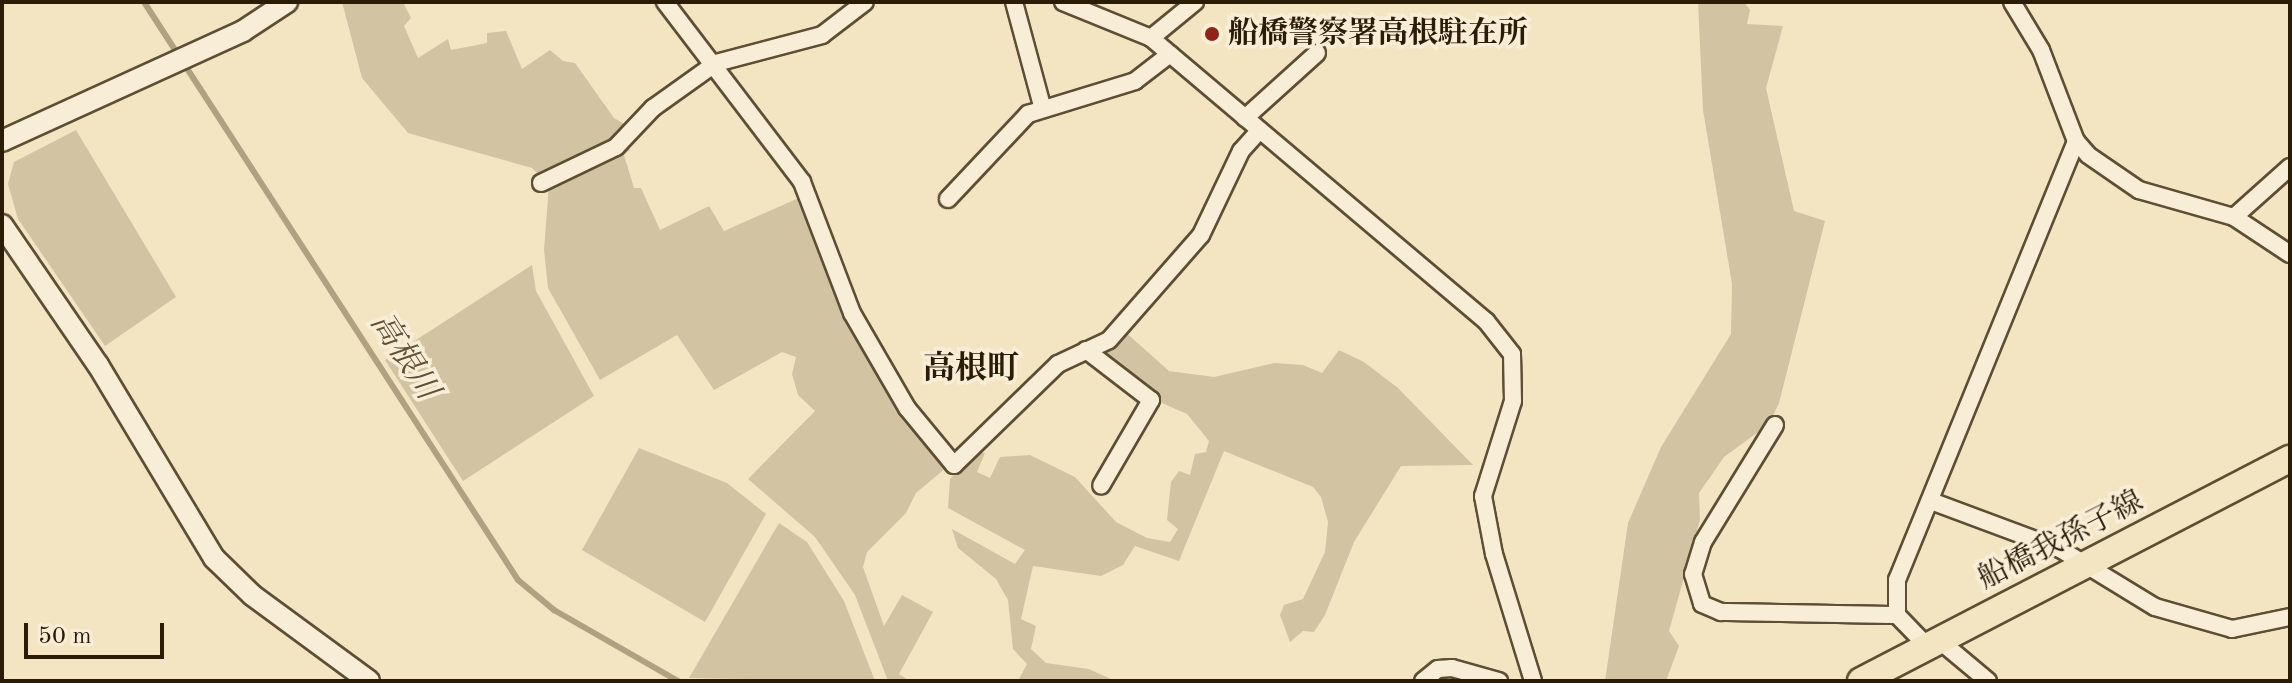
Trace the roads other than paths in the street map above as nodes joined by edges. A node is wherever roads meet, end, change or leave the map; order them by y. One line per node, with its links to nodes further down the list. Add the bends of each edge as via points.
1 (287, 2): 15 (street, via 243,31)
2 (665, 2): 11 (street)
3 (865, 2): 11 (street, via 822,35)
4 (1014, 2): 12 (street)
5 (1063, 2): 8 (street)
6 (1195, 2): 8 (street)
7 (2012, 2): 16 (street, via 2041,50)
8 (1151, 38): 10 (street)
9 (1317, 53): 13 (street)
10 (1170, 54): 12 (street, via 1135,81); 13 (street)
11 (716, 63): 18 (street, via 653,108 616,147); 23 (street, via 802,182 852,313 907,408 954,465 1058,364)
12 (1042, 106): 19 (street, via 1028,114)
13 (1245, 118): 14 (street)
14 (1260, 130): 23 (street, via 1241,151 1201,235 1109,340); 35 (street, via 1486,321 1512,354 1513,401 1483,496)
15 (2, 141)
16 (2076, 141): 20 (street, via 2139,190); 27 (street)
17 (2290, 167): 20 (street)
18 (541, 183)
19 (948, 199)
20 (2234, 217): 22 (street)
21 (2, 225): 32 (street, via 98,365 214,558 252,595)
22 (2290, 254)
23 (1086, 350): 26 (street, via 1151,400)
24 (1775, 425): 29 (street, via 1703,542 1693,574 1702,604 1721,612)
25 (2290, 459): 28 (main road, 船橋我孫子線)
26 (1101, 486)
27 (1931, 501): 28 (street); 29 (street, via 1897,580)
28 (2087, 563): 30 (street, via 2155,607 2232,629); 31 (main road, 船橋我孫子線)
29 (1897, 615): 31 (street)
30 (2290, 617)
31 (1933, 643): 36 (main road, 船橋我孫子線); 37 (street)
32 (369, 681)
33 (1423, 681): 34 (street, via 1438,669 1452,668)
34 (1499, 681)
35 (1533, 681)
36 (1861, 681)
37 (1988, 681)

